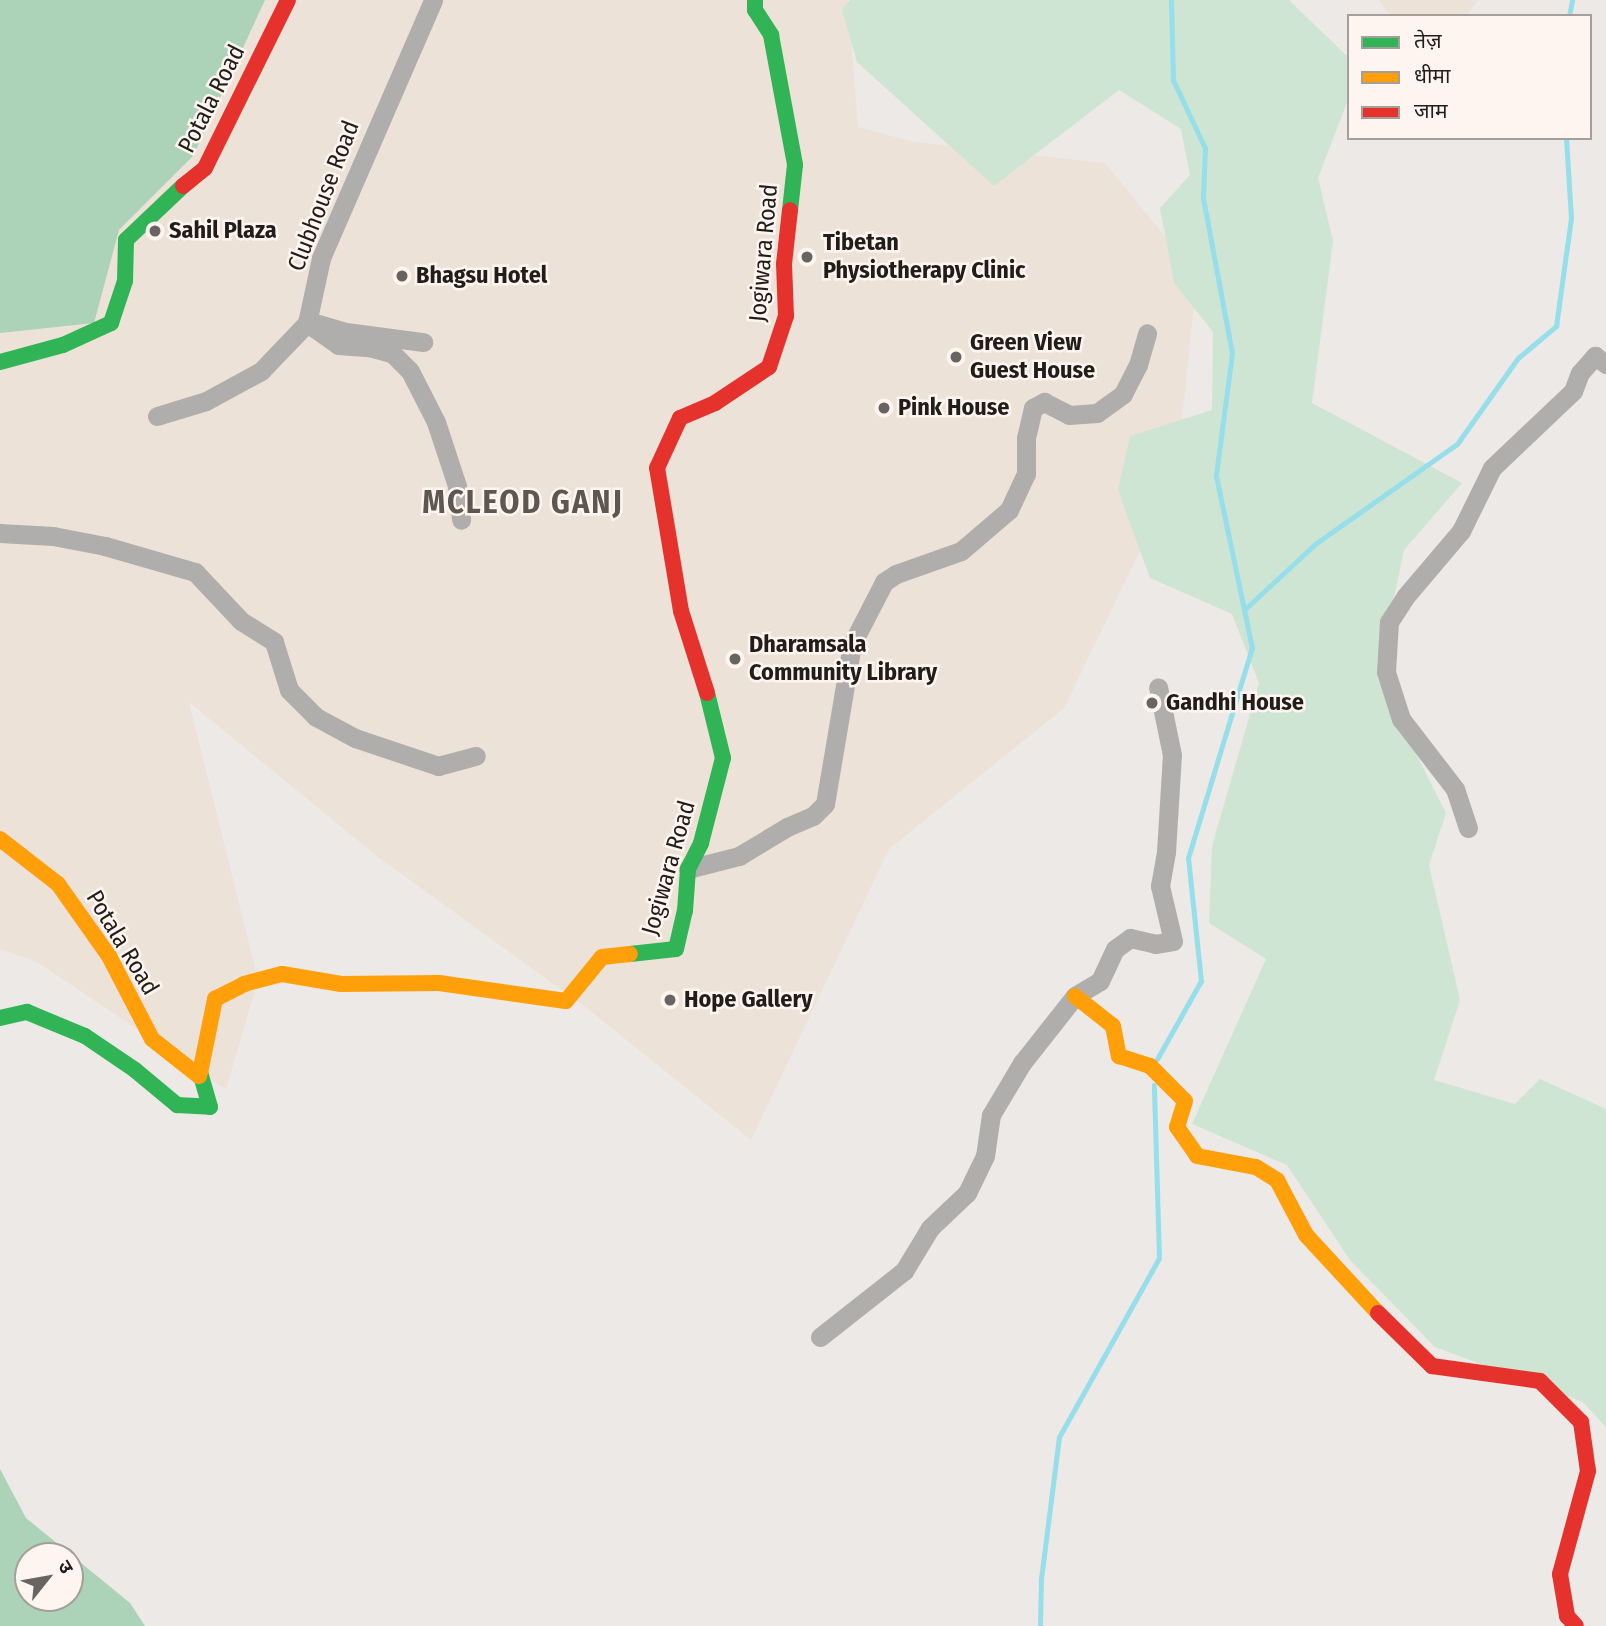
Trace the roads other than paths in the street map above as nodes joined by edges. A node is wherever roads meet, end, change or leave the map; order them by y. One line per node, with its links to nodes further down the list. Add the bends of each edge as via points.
1 (288, 0): 7 (street, Potala Road, via 205,168 126,240 125,281 111,323 63,345)
2 (433, 0): 4 (street, Clubhouse Road, via 321,258)
3 (755, 0): 16 (street, Jogiwara Road, via 755,10 771,35 795,165 784,264 786,316 769,367 715,403 680,418 657,468 681,611 702,671 723,758 701,843)
4 (308, 322): 6 (street); 9 (street, via 261,371 206,401); 10 (street, via 338,345 393,353 410,371 436,422 457,486)
5 (1147, 333): 16 (street, via 1123,394 1097,413 1069,415 1044,402 1033,408 1026,438 1026,474 1009,510 961,551 884,582 852,644 825,804 814,816 739,856)
6 (423, 342)
7 (0, 362)
8 (1606, 363): 14 (street, via 1595,356 1580,373 1573,391 1492,468 1461,531 1389,622 1386,672 1401,719 1455,789)
9 (157, 416)
10 (461, 520)
11 (0, 533): 13 (street, via 53,536 105,546 195,572 241,621 274,642 289,690 316,717 355,738 438,766)
12 (1158, 687): 17 (street, via 1172,755 1160,886 1173,942 1155,944 1130,938 1115,949 1100,981)
13 (476, 756)
14 (1468, 828)
15 (0, 839): 19 (street, Potala Road, via 58,884 109,956 152,1040)
16 (688, 869): 19 (street, Jogiwara Road, via 676,949 603,957 566,1000 439,983 341,984 282,974 244,984 215,999)
17 (1075, 996): 20 (street, via 1022,1063 991,1115 985,1156 967,1193 930,1228 904,1271); 21 (street, via 1113,1026 1119,1056 1150,1066 1185,1101 1177,1127 1197,1156 1256,1167 1277,1180 1306,1235 1432,1366 1540,1381 1581,1422 1588,1471 1560,1574 1567,1616)
18 (0, 1018): 19 (street, Jogiwara Road, via 27,1012 85,1036 177,1105 210,1107)
19 (199, 1076)
20 (820, 1337)
21 (1576, 1626)

